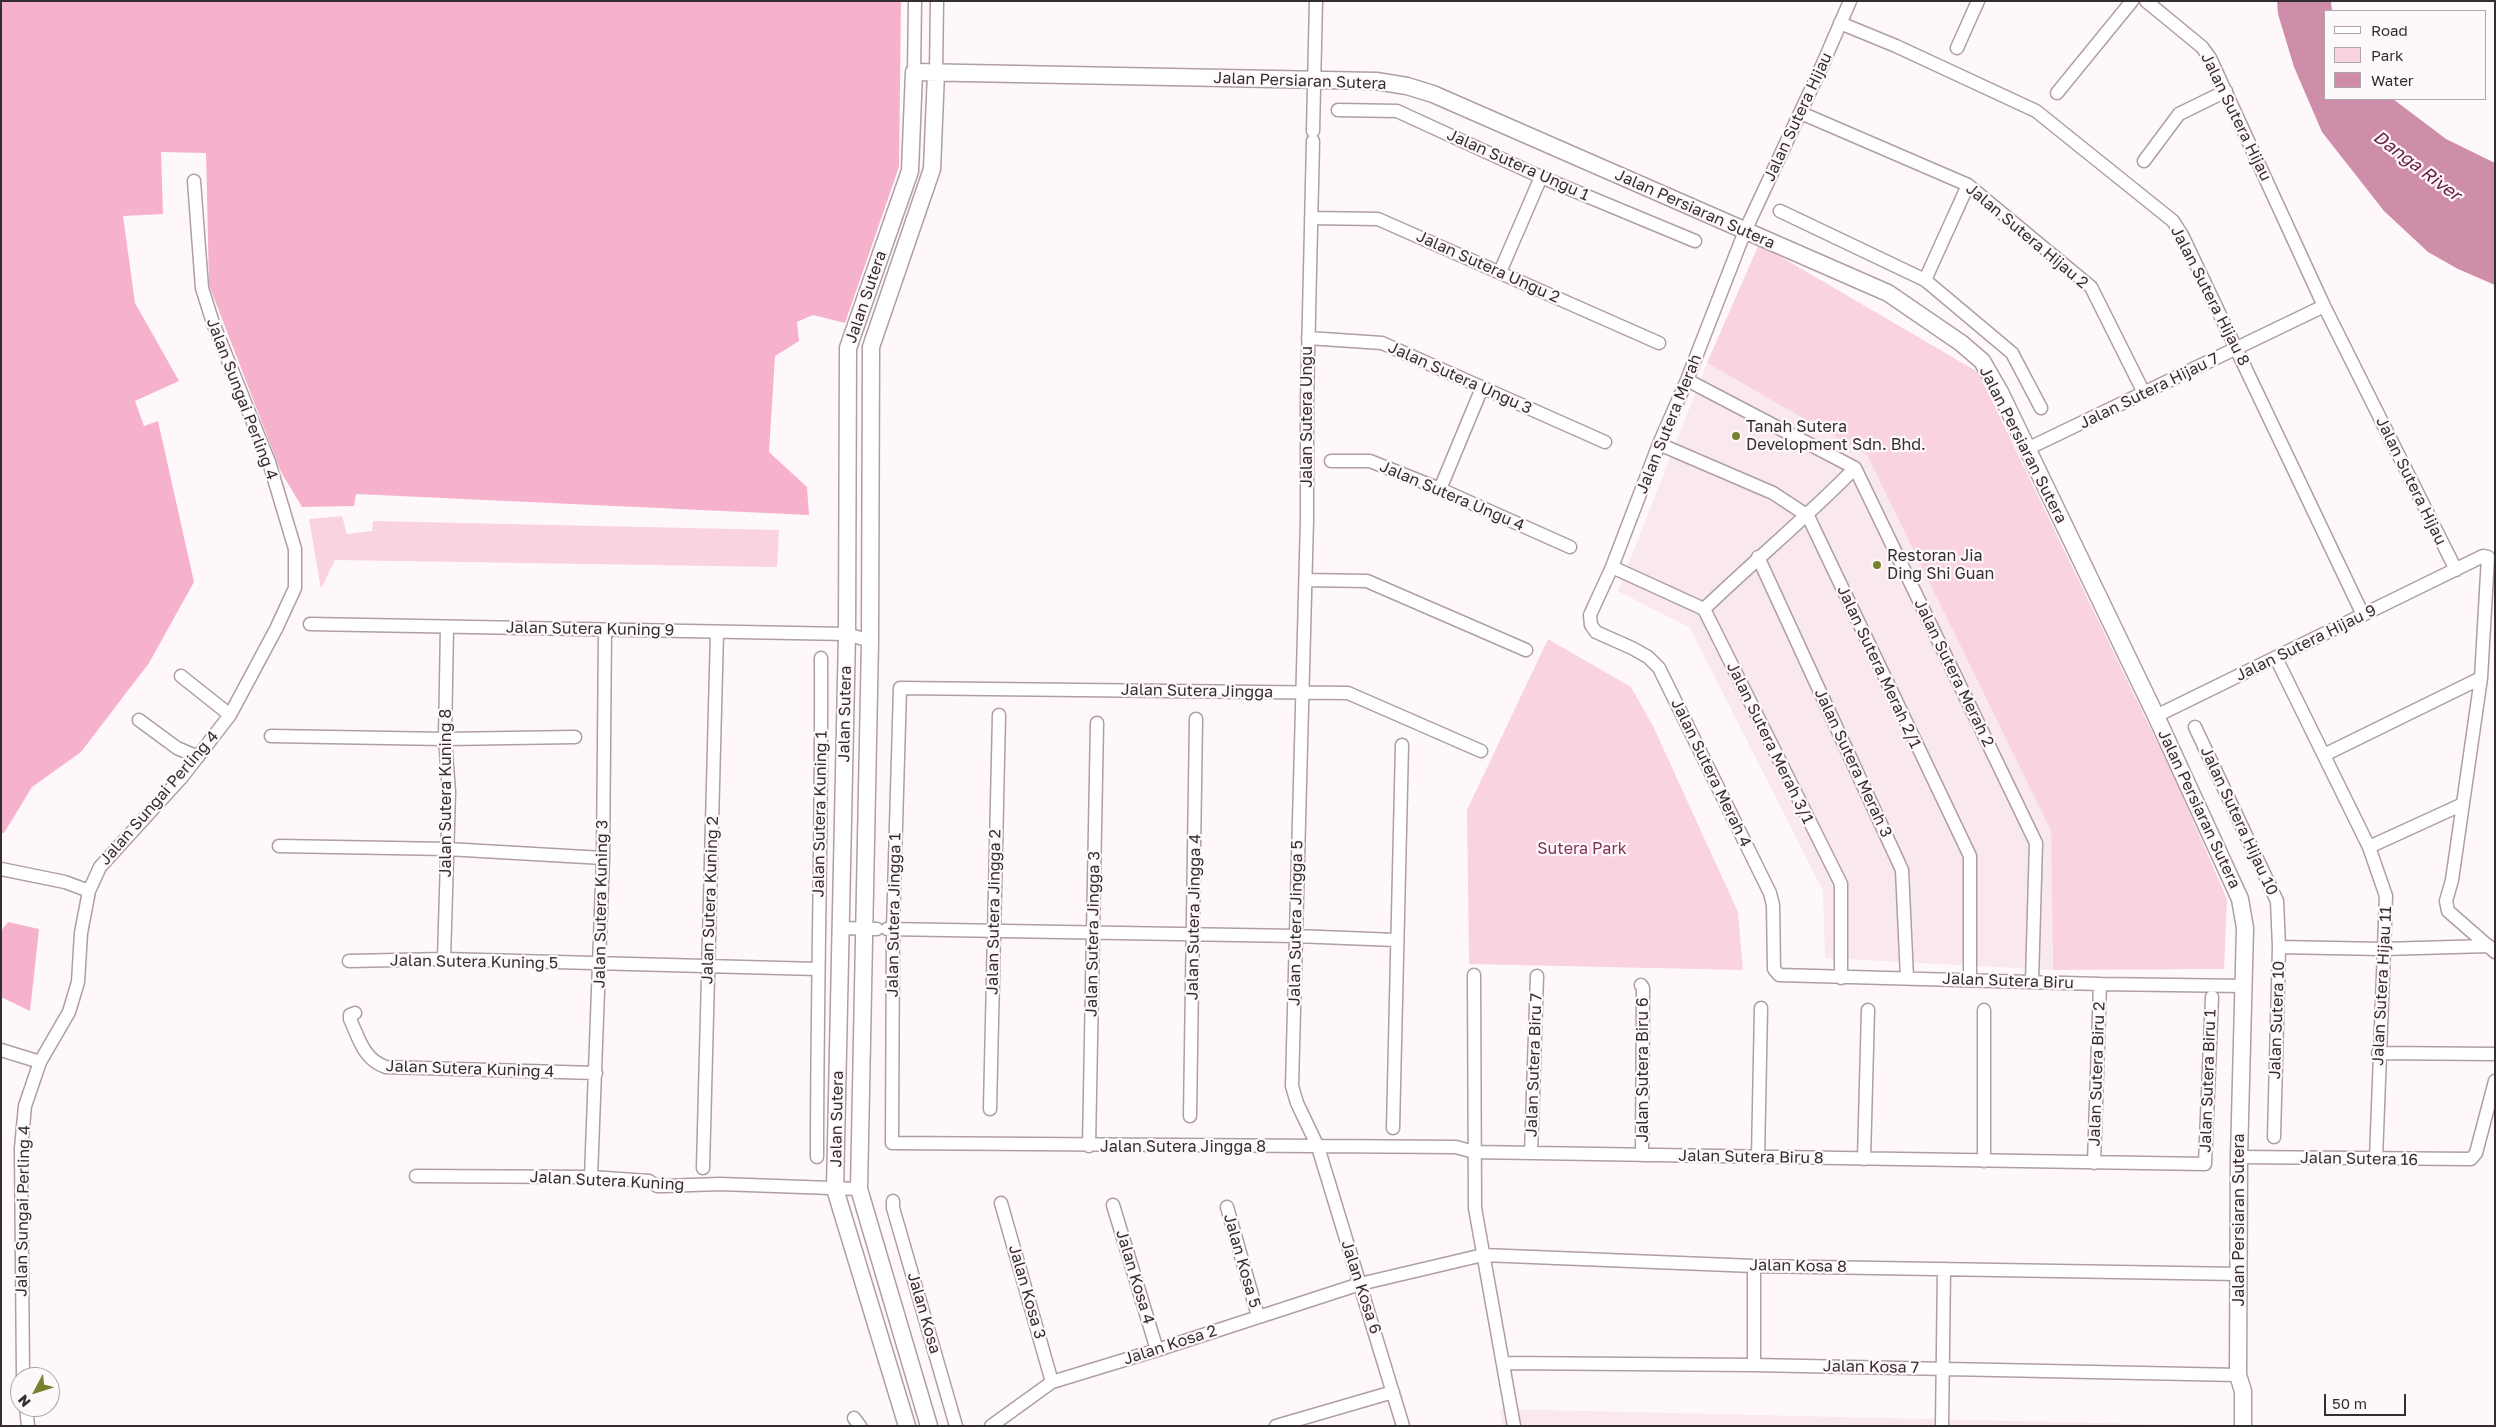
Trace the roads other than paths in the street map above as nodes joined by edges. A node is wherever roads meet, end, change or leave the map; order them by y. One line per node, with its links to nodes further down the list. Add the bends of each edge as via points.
1 (916, 1): 10 (street, Jalan Sutera)
2 (937, 1): 11 (street, Jalan Sutera)
3 (1316, 1): 12 (street, Jalan Sutera Ungu)
4 (1850, 1): 8 (street, Jalan Sutera Hijau)
5 (1978, 1): 9 (street)
6 (2132, 1): 14 (street)
7 (2146, 1): 13 (street, Jalan Sutera Hijau, via 2202,47)
8 (1840, 23): 16 (street, Jalan Sutera Hijau); 30 (street, Jalan Sutera Hijau 8, via 2036,111 2173,221)
9 (1956, 48)
10 (914, 72): 11 (street, Jalan Persiaran Sutera); 54 (street, Jalan Sutera, via 910,171 848,348)
11 (936, 73): 12 (street, Jalan Persiaran Sutera); 55 (street, Jalan Sutera, via 932,169 871,347)
12 (1314, 80): 22 (street, Jalan Sutera Ungu); 23 (street, Jalan Persiaran Sutera, via 1376,81 1433,94)
13 (2226, 91): 17 (street, via 2179,114); 27 (street, Jalan Sutera Hijau)
14 (2057, 93)
15 (1338, 110): 18 (street, Jalan Sutera Ungu 1, via 1397,111)
16 (1801, 113): 20 (street, Jalan Sutera Hijau 2); 23 (street, Jalan Sutera Hijau)
17 (2144, 160)
18 (1541, 177): 24 (street, Jalan Sutera Ungu 1); 25 (street)
19 (194, 181): 63 (street, Jalan Sungai Perling 4, via 200,278 206,305 269,462 295,548 295,588)
20 (1968, 185): 26 (street); 33 (street, Jalan Sutera Hijau 2, via 2091,287)
21 (1780, 211): 26 (street)
22 (1311, 218): 25 (street, Jalan Sutera Ungu 2, via 1378,219); 28 (street, Jalan Sutera Ungu)
23 (1745, 231): 31 (street, Jalan Sutera Merah); 37 (street, Jalan Persiaran Sutera, via 1888,293 1960,343 1982,361)
24 (1695, 241)
25 (1500, 272): 29 (street, Jalan Sutera Ungu 2)
26 (1925, 280): 34 (street, via 2012,353)
27 (2324, 306): 30 (street, Jalan Sutera Hijau 7); 45 (street, Jalan Sutera Hijau)
28 (1308, 338): 32 (street, Jalan Sutera Ungu 3, via 1382,343); 46 (street, Jalan Sutera Ungu)
29 (1659, 343)
30 (2237, 348): 33 (street, Jalan Sutera Hijau 7); 49 (street, Jalan Sutera Hijau 8)
31 (1687, 380): 36 (street, Jalan Sutera Merah); 39 (street)
32 (1482, 388): 35 (street, Jalan Sutera Ungu 3); 40 (street)
33 (2144, 393): 37 (street, Jalan Sutera Hijau 7)
34 (2041, 408)
35 (1606, 442)
36 (1659, 444): 41 (street, via 1773,493); 44 (street, Jalan Sutera Merah)
37 (2027, 449): 65 (street, Jalan Persiaran Sutera)
38 (1331, 462): 40 (street, Jalan Sutera Ungu 4, via 1370,461)
39 (1855, 468): 41 (street); 105 (street, Jalan Sutera Merah 2, via 2036,843)
40 (1440, 489): 42 (street, Jalan Sutera Ungu 4)
41 (1808, 516): 43 (street); 104 (street, Jalan Sutera Merah 2/1, via 1970,856)
42 (1570, 547)
43 (1758, 557): 47 (street); 103 (street, Jalan Sutera Merah 3, via 1902,870)
44 (1612, 567): 47 (street); 48 (street, Jalan Sutera Merah)
45 (2456, 570): 49 (street, Jalan Sutera Hijau 9); 60 (street, via 2482,556 2488,557)
46 (1306, 580): 56 (street, via 1367,581); 62 (street, Jalan Sutera Ungu)
47 (1704, 609): 102 (street, Jalan Sutera Merah 3/1, via 1841,884)
48 (1590, 615): 99 (street, Jalan Sutera Merah 4, via 1596,632 1648,657 1659,668 1770,893)
49 (2363, 615): 58 (street, Jalan Sutera Hijau 9)
50 (310, 624): 51 (street, Jalan Sutera Kuning 9)
51 (447, 627): 52 (street, Jalan Sutera Kuning 9); 72 (street, Jalan Sutera Kuning 8)
52 (605, 630): 53 (street, Jalan Sutera Kuning 9); 81 (street, Jalan Sutera Kuning 3)
53 (717, 632): 54 (street, Jalan Sutera Kuning 9); 97 (street, Jalan Sutera Kuning 2)
54 (847, 634): 55 (street, Jalan Sutera Kuning 9); 84 (street, Jalan Sutera)
55 (870, 641): 85 (street, Jalan Sutera)
56 (1526, 650)
57 (821, 658): 98 (street, Jalan Sutera Kuning 1)
58 (2276, 658): 65 (street, Jalan Sutera Hijau 9); 75 (street, Jalan Sutera Hijau 11)
59 (181, 676): 63 (street)
60 (2480, 678): 75 (street); 77 (street)
61 (900, 688): 62 (street, Jalan Sutera Jingga); 85 (street, Jalan Sutera Jingga 1)
62 (1302, 692): 74 (street, Jalan Sutera Jingga, via 1348,693); 89 (street, Jalan Sutera Jingga 5)
63 (230, 714): 76 (street, Jalan Sungai Perling 4)
64 (998, 715): 86 (street, Jalan Sutera Jingga 2)
65 (2156, 716): 108 (street, Jalan Persiaran Sutera, via 2240,899 2245,928)
66 (1196, 719): 88 (street, Jalan Sutera Jingga 4)
67 (139, 720): 76 (street, via 177,748)
68 (1097, 723): 87 (street, Jalan Sutera Jingga 3)
69 (2195, 727): 91 (street, Jalan Sutera Hijau 10, via 2277,901)
70 (271, 736): 72 (street)
71 (575, 737): 72 (street)
72 (445, 739): 80 (street, Jalan Sutera Kuning 8, via 449,792)
73 (1402, 745): 90 (street)
74 (1481, 751)
75 (2324, 755): 79 (street, Jalan Sutera Hijau 11)
76 (198, 757): 83 (street, Jalan Sungai Perling 4, via 100,866)
77 (2464, 804): 79 (street); 93 (street, via 2447,906 2451,914)
78 (279, 846): 80 (street)
79 (2369, 847): 92 (street, Jalan Sutera Hijau 11, via 2386,896)
80 (447, 849): 81 (street); 94 (street, Jalan Sutera Kuning 8)
81 (603, 858): 96 (street, Jalan Sutera Kuning 3)
82 (1, 869): 83 (street, via 65,882)
83 (89, 892): 117 (street, Jalan Sungai Perling 4, via 81,932 78,982 69,1012)
84 (841, 928): 85 (street); 141 (street, Jalan Sutera)
85 (880, 929): 86 (street); 124 (street, Jalan Sutera Jingga 1); 142 (street, Jalan Sutera)
86 (994, 931): 87 (street); 120 (street, Jalan Sutera Jingga 2)
87 (1094, 933): 88 (street); 125 (street, Jalan Sutera Jingga 3)
88 (1194, 934): 89 (street); 121 (street, Jalan Sutera Jingga 4)
89 (1295, 936): 90 (street); 126 (street, Jalan Sutera Jingga 5, via 1292,1086)
90 (1396, 940): 122 (street)
91 (2279, 947): 92 (street, Jalan Sutera 10); 123 (street, Jalan Sutera 10)
92 (2383, 949): 93 (street, Jalan Sutera 10); 115 (street, Jalan Sutera Hijau 11)
93 (2492, 949)
94 (444, 960): 95 (street, Jalan Sutera Kuning 5); 96 (street, Jalan Sutera Kuning 5)
95 (350, 961)
96 (599, 963): 97 (street, Jalan Sutera Kuning 5); 118 (street, Jalan Sutera Kuning 3)
97 (708, 966): 98 (street); 138 (street, Jalan Sutera Kuning 2)
98 (817, 969): 130 (street, Jalan Sutera Kuning 1)
99 (1774, 969): 102 (street, Jalan Sutera Biru, via 1785,976)
100 (1474, 975): 127 (street)
101 (1537, 976): 128 (street, Jalan Sutera Biru 7)
102 (1841, 978): 103 (street, Jalan Sutera Biru)
103 (1907, 978): 104 (street, Jalan Sutera Biru)
104 (1970, 980): 105 (street, Jalan Sutera Biru)
105 (2032, 981): 106 (street, Jalan Sutera Biru)
106 (2100, 984): 108 (street, Jalan Sutera Biru); 136 (street, Jalan Sutera Biru 2)
107 (1640, 985): 129 (street, Jalan Sutera Biru 6, via 1643,988)
108 (2244, 986): 132 (street, Jalan Persiaran Sutera)
109 (2212, 997): 137 (street, Jalan Sutera Biru 1)
110 (1761, 1008): 131 (street)
111 (1868, 1010): 133 (street)
112 (1984, 1010): 135 (street)
113 (355, 1013): 118 (street, Jalan Sutera Kuning 4, via 350,1015 350,1019 367,1055 376,1064 386,1067)
114 (1, 1050): 117 (street)
115 (2378, 1053): 116 (street); 134 (street, Jalan Sutera Hijau 11)
116 (2495, 1054)
117 (40, 1062): 156 (street, Jalan Sungai Perling 4, via 25,1106 21,1148)
118 (596, 1074): 140 (street, Jalan Sutera Kuning 3)
119 (2495, 1081): 134 (street, Jalan Sutera 16, via 2476,1153 2471,1159)
120 (990, 1108)
121 (1190, 1116)
122 (1393, 1128)
123 (2274, 1137)
124 (892, 1143): 125 (street, Jalan Sutera Jingga 8)
125 (1089, 1146): 126 (street, Jalan Sutera Jingga 8)
126 (1318, 1148): 127 (street, Jalan Sutera Jingga 8, via 1456,1147); 151 (street, Jalan Kosa 6)
127 (1474, 1152): 128 (street, Jalan Sutera Biru 8); 147 (street, via 1475,1208)
128 (1531, 1154): 129 (street, Jalan Sutera Biru 8)
129 (1642, 1155): 131 (street, Jalan Sutera Biru 8)
130 (817, 1157)
131 (1758, 1157): 133 (street, Jalan Sutera Biru 8)
132 (2239, 1158): 134 (street, Jalan Sutera 16); 150 (street, Jalan Persiaran Sutera)
133 (1864, 1159): 135 (street, Jalan Sutera Biru 8)
134 (2376, 1159)
135 (1984, 1161): 136 (street, Jalan Sutera Biru 8)
136 (2094, 1163): 137 (street, Jalan Sutera Biru 8)
137 (2205, 1164)
138 (703, 1168)
139 (416, 1176): 140 (street, Jalan Sutera Kuning)
140 (591, 1177): 141 (street, Jalan Sutera Kuning, via 650,1181 663,1186 720,1184)
141 (835, 1188): 142 (street, Jalan Sutera Kuning); 161 (street, Jalan Sutera)
142 (859, 1189): 162 (street, Jalan Sutera)
143 (893, 1201): 163 (street, Jalan Kosa)
144 (1002, 1203): 159 (street, Jalan Kosa 3)
145 (1113, 1204): 153 (street, Jalan Kosa 4)
146 (1227, 1207): 152 (street, Jalan Kosa 5)
147 (1483, 1255): 148 (street, Jalan Kosa 8); 151 (street, Jalan Kosa 8); 154 (street)
148 (1754, 1266): 149 (street, Jalan Kosa 8); 155 (street)
149 (1944, 1269): 150 (street, Jalan Kosa 8); 157 (street)
150 (2239, 1274): 158 (street, Jalan Persiaran Sutera)
151 (1360, 1284): 152 (street, Jalan Kosa 2); 160 (street, Jalan Kosa 6)
152 (1258, 1316): 153 (street, Jalan Kosa 2)
153 (1157, 1350): 159 (street, Jalan Kosa 2)
154 (1504, 1363): 155 (street, Jalan Kosa 7); 167 (street)
155 (1754, 1365): 157 (street, Jalan Kosa 7)
156 (23, 1367)
157 (1944, 1369): 158 (street, Jalan Kosa 7); 168 (street)
158 (2239, 1378): 169 (street, Jalan Persiaran Sutera); 170 (street, Jalan Persiaran Sutera, via 2243,1391)
159 (1052, 1382): 164 (street, Jalan Kosa 2)
160 (1393, 1392): 165 (street); 166 (street, Jalan Kosa 6)
161 (907, 1426)
162 (929, 1426)
163 (956, 1426)
164 (991, 1426)
165 (1276, 1426)
166 (1403, 1426)
167 (1514, 1426)
168 (1942, 1426)
169 (2235, 1426)
170 (2243, 1426)

